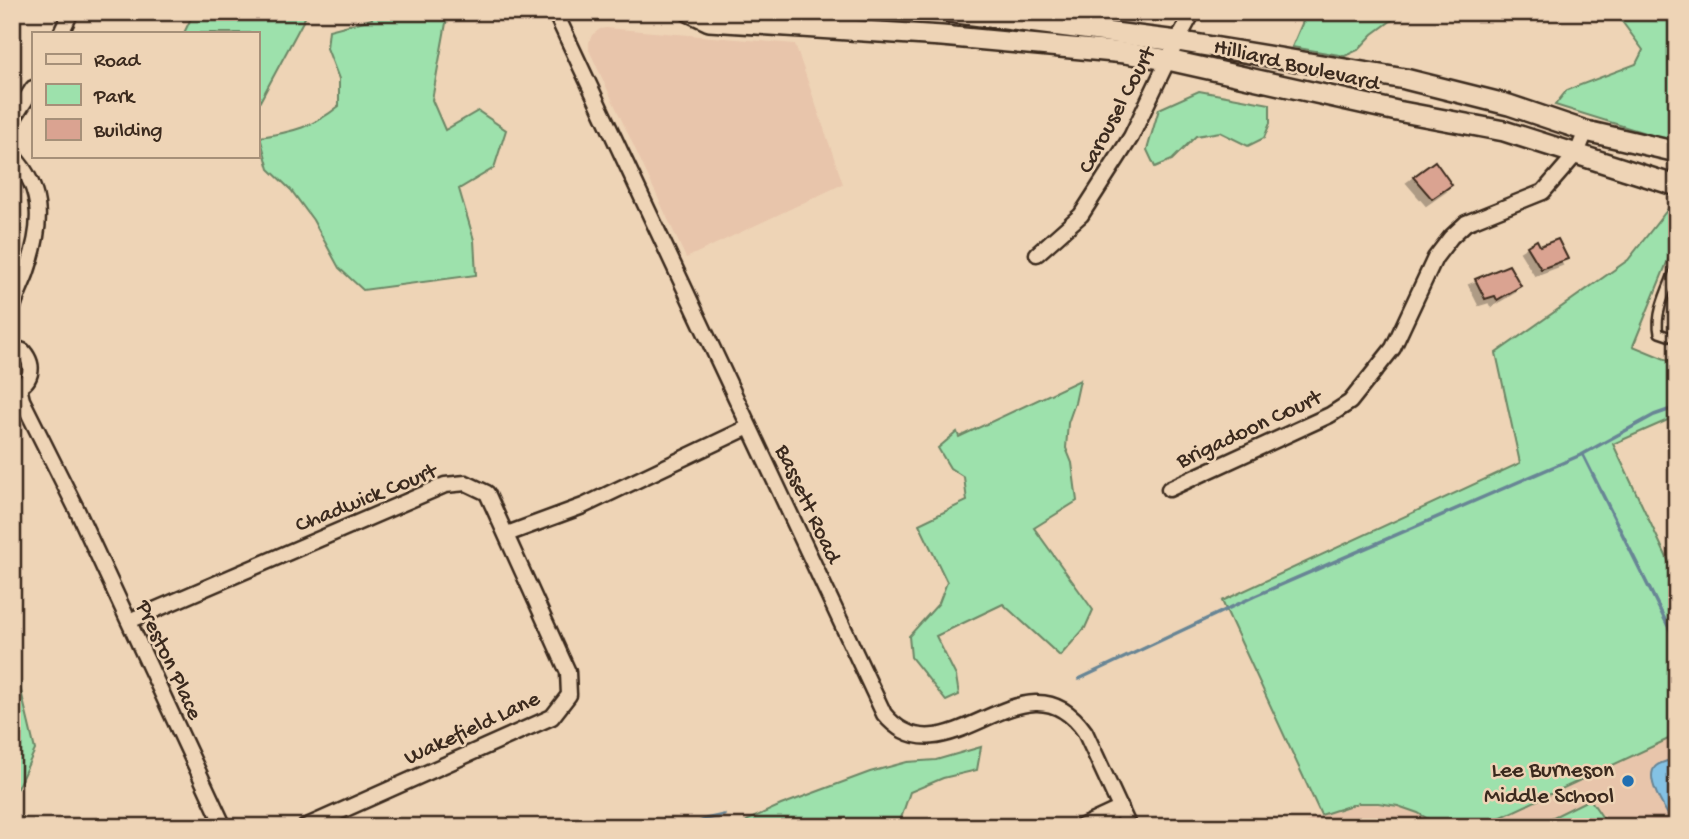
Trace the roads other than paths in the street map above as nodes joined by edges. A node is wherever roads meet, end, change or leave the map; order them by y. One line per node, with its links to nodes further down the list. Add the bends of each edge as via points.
1 (71, 12): 6 (street)
2 (555, 12): 21 (street, Bassett Road)
3 (690, 12): 7 (main road, Hilliard Boulevard, via 709,21 1125,53)
4 (949, 12): 7 (main road, Hilliard Boulevard)
5 (1193, 12): 7 (street, Carousel Court)
6 (61, 32)
7 (1173, 49): 10 (main road, Hilliard Boulevard, via 1405,79); 12 (main road, Hilliard Boulevard, via 1397,111 1504,131); 15 (street, Carousel Court, via 1131,137 1081,215)
8 (32, 90): 9 (street)
9 (12, 121)
10 (1586, 131): 11 (main road, Hilliard Boulevard); 12 (street, Brigadoon Court)
11 (1677, 152)
12 (1577, 153): 14 (main road, Hilliard Boulevard); 22 (street, Brigadoon Court, via 1543,192 1466,223 1451,237 1435,258 1392,348 1350,402)
13 (12, 155): 17 (street, via 30,180 39,207 37,236)
14 (1677, 186)
15 (1037, 254)
16 (1676, 267): 18 (lane, via 1658,318 1659,333)
17 (12, 311)
18 (1677, 339)
19 (12, 347): 20 (street, via 23,351 31,365 29,379)
20 (16, 388): 24 (street, Preston Place)
21 (749, 426): 23 (street, via 583,506); 25 (street, Bassett Road, via 888,719 911,735 932,737 1018,705 1053,705 1085,732)
22 (1169, 489)
23 (507, 534): 24 (street, Chadwick Court, via 487,493 466,483 444,485); 27 (street, Wakefield Lane, via 568,672 569,695 552,717)
24 (129, 621): 26 (street, Preston Place)
25 (1121, 808): 28 (street); 29 (street, Bassett Road)
26 (224, 827)
27 (305, 827)
28 (1080, 827)
29 (1129, 827)

